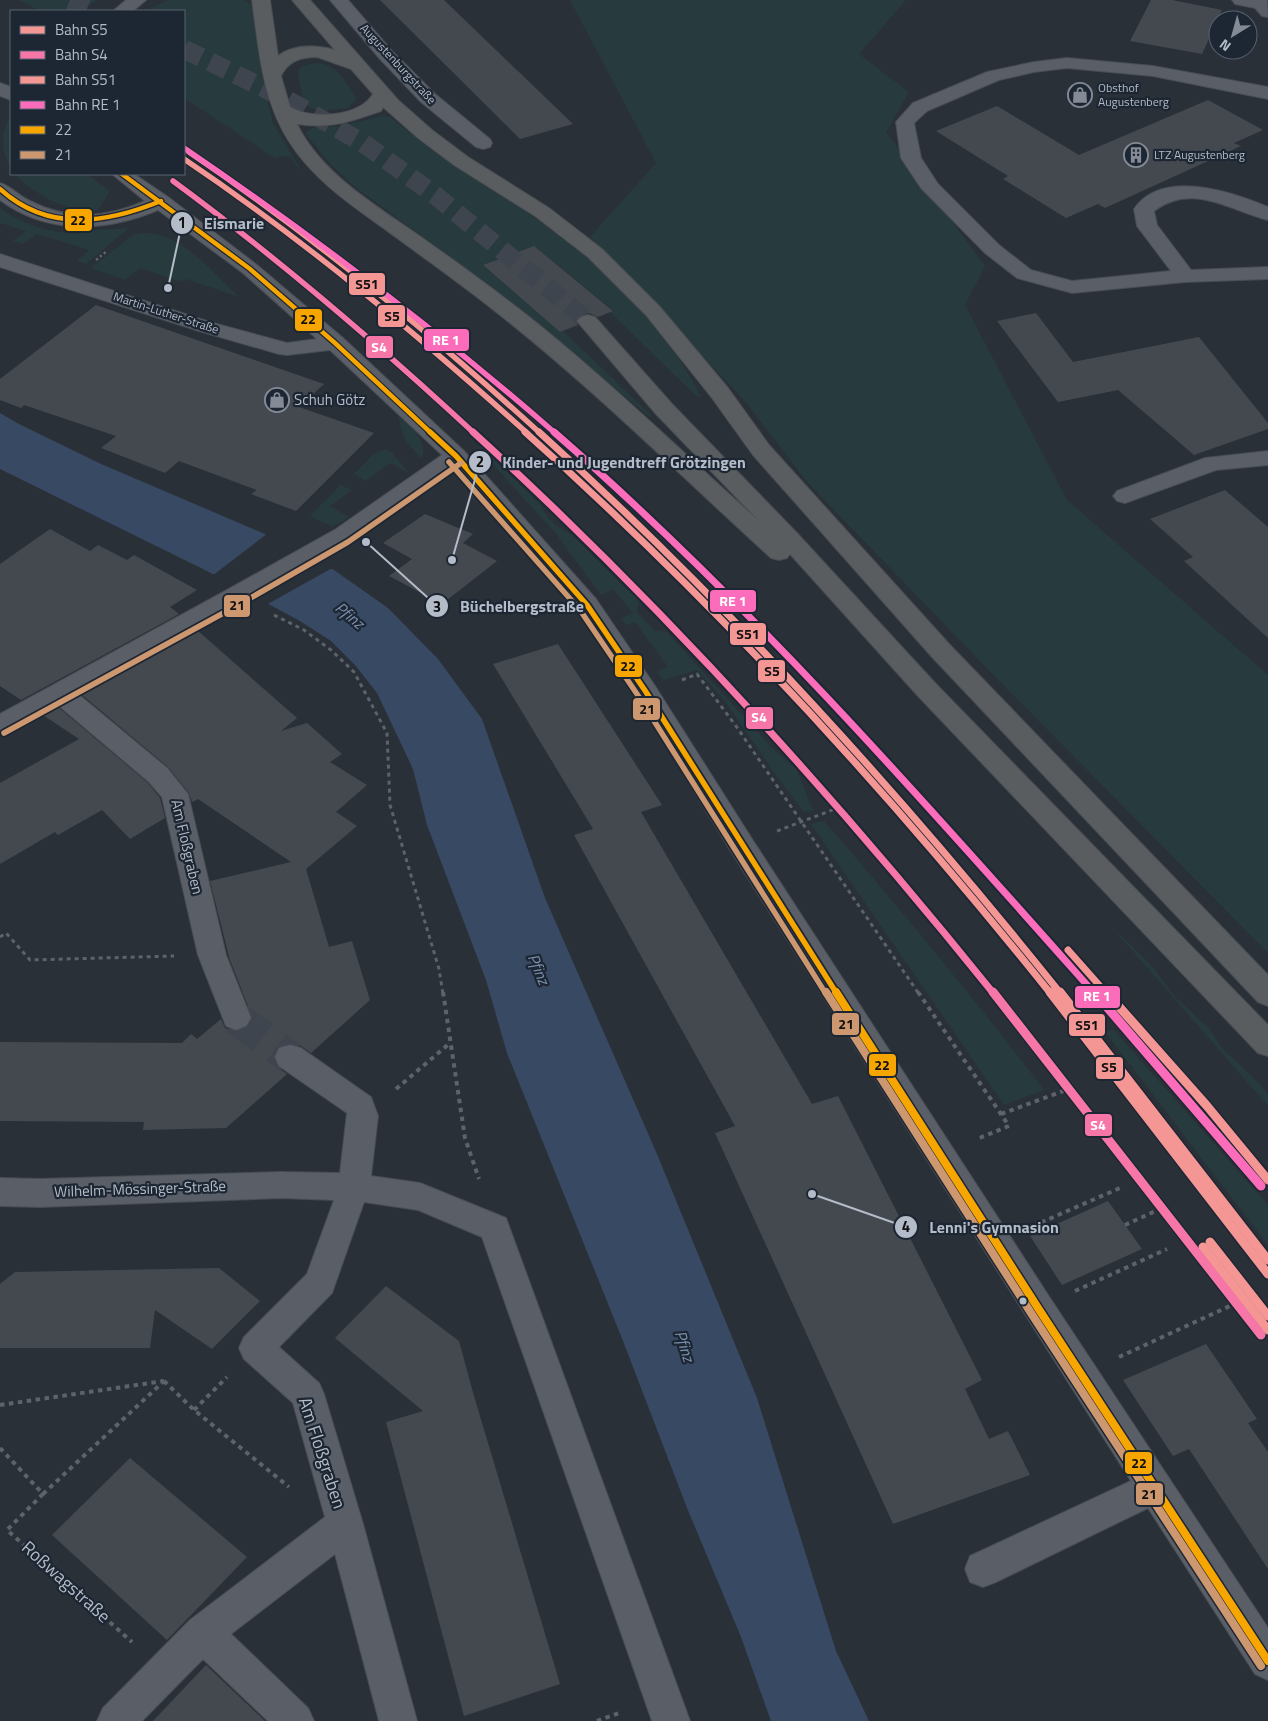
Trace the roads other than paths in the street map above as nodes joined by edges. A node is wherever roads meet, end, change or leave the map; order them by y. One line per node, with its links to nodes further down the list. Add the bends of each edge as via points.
1 (261, 0): 7 (highway)
2 (301, 0): 6 (highway)
3 (339, 0): 9 (street, Augustenburgstraße)
4 (1241, 0): 5 (street)
5 (1264, 5)
6 (358, 66): 7 (highway, via 326,53 312,52 288,57 278,63); 10 (highway)
7 (272, 76): 11 (highway)
8 (1268, 93): 19 (street, via 1153,71 1068,63 993,76 920,107 906,122 911,158 931,188 992,249 1024,274 1072,287)
9 (428, 98): 10 (street); 12 (street, Augustenburgstraße)
10 (382, 102): 11 (highway, via 336,120 295,118); 24 (highway, via 461,161 542,212 595,253 653,311 720,393 761,450)
11 (281, 110): 25 (highway, via 309,157 342,188 506,310 639,422)
12 (483, 143)
13 (123, 175): 15 (street)
14 (0, 189): 15 (street, via 24,206 72,222 117,219)
15 (161, 201): 20 (street, via 250,268)
16 (1268, 214): 19 (street, via 1209,193 1160,197 1144,210 1148,226)
17 (0, 260): 20 (street, Martin-Luther-Straße, via 206,327 287,349)
18 (1268, 273): 19 (street)
19 (1185, 276)
20 (336, 343): 21 (street)
21 (456, 456): 26 (street, via 361,523); 34 (street, via 587,606 646,692 1038,1308)
22 (1268, 458): 23 (street, via 1213,463)
23 (1125, 496)
24 (941, 652): 25 (highway, via 809,530 678,400 588,321 664,409 788,537); 28 (highway)
25 (897, 658): 30 (highway)
26 (60, 693): 27 (street); 29 (street, Am Floßgraben, via 158,774 175,794 212,955)
27 (0, 725)
28 (1268, 994)
29 (236, 1018)
30 (1268, 1044)
31 (290, 1057): 32 (street, Am Floßgraben, via 360,1106 363,1116)
32 (354, 1187): 33 (street, Wilhelm-Mössinger-Straße, via 281,1185); 35 (street, Am Floßgraben, via 320,1283 256,1348 307,1394); 42 (street, Wilhelm-Mössinger-Straße, via 420,1198 495,1228)
33 (0, 1192)
34 (1156, 1487): 36 (street); 38 (street)
35 (346, 1524): 37 (street); 41 (street, Am Floßgraben)
36 (983, 1570)
37 (204, 1633): 39 (street); 40 (street)
38 (1268, 1661)
39 (116, 1721)
40 (295, 1721)
41 (398, 1721)
42 (671, 1721)

